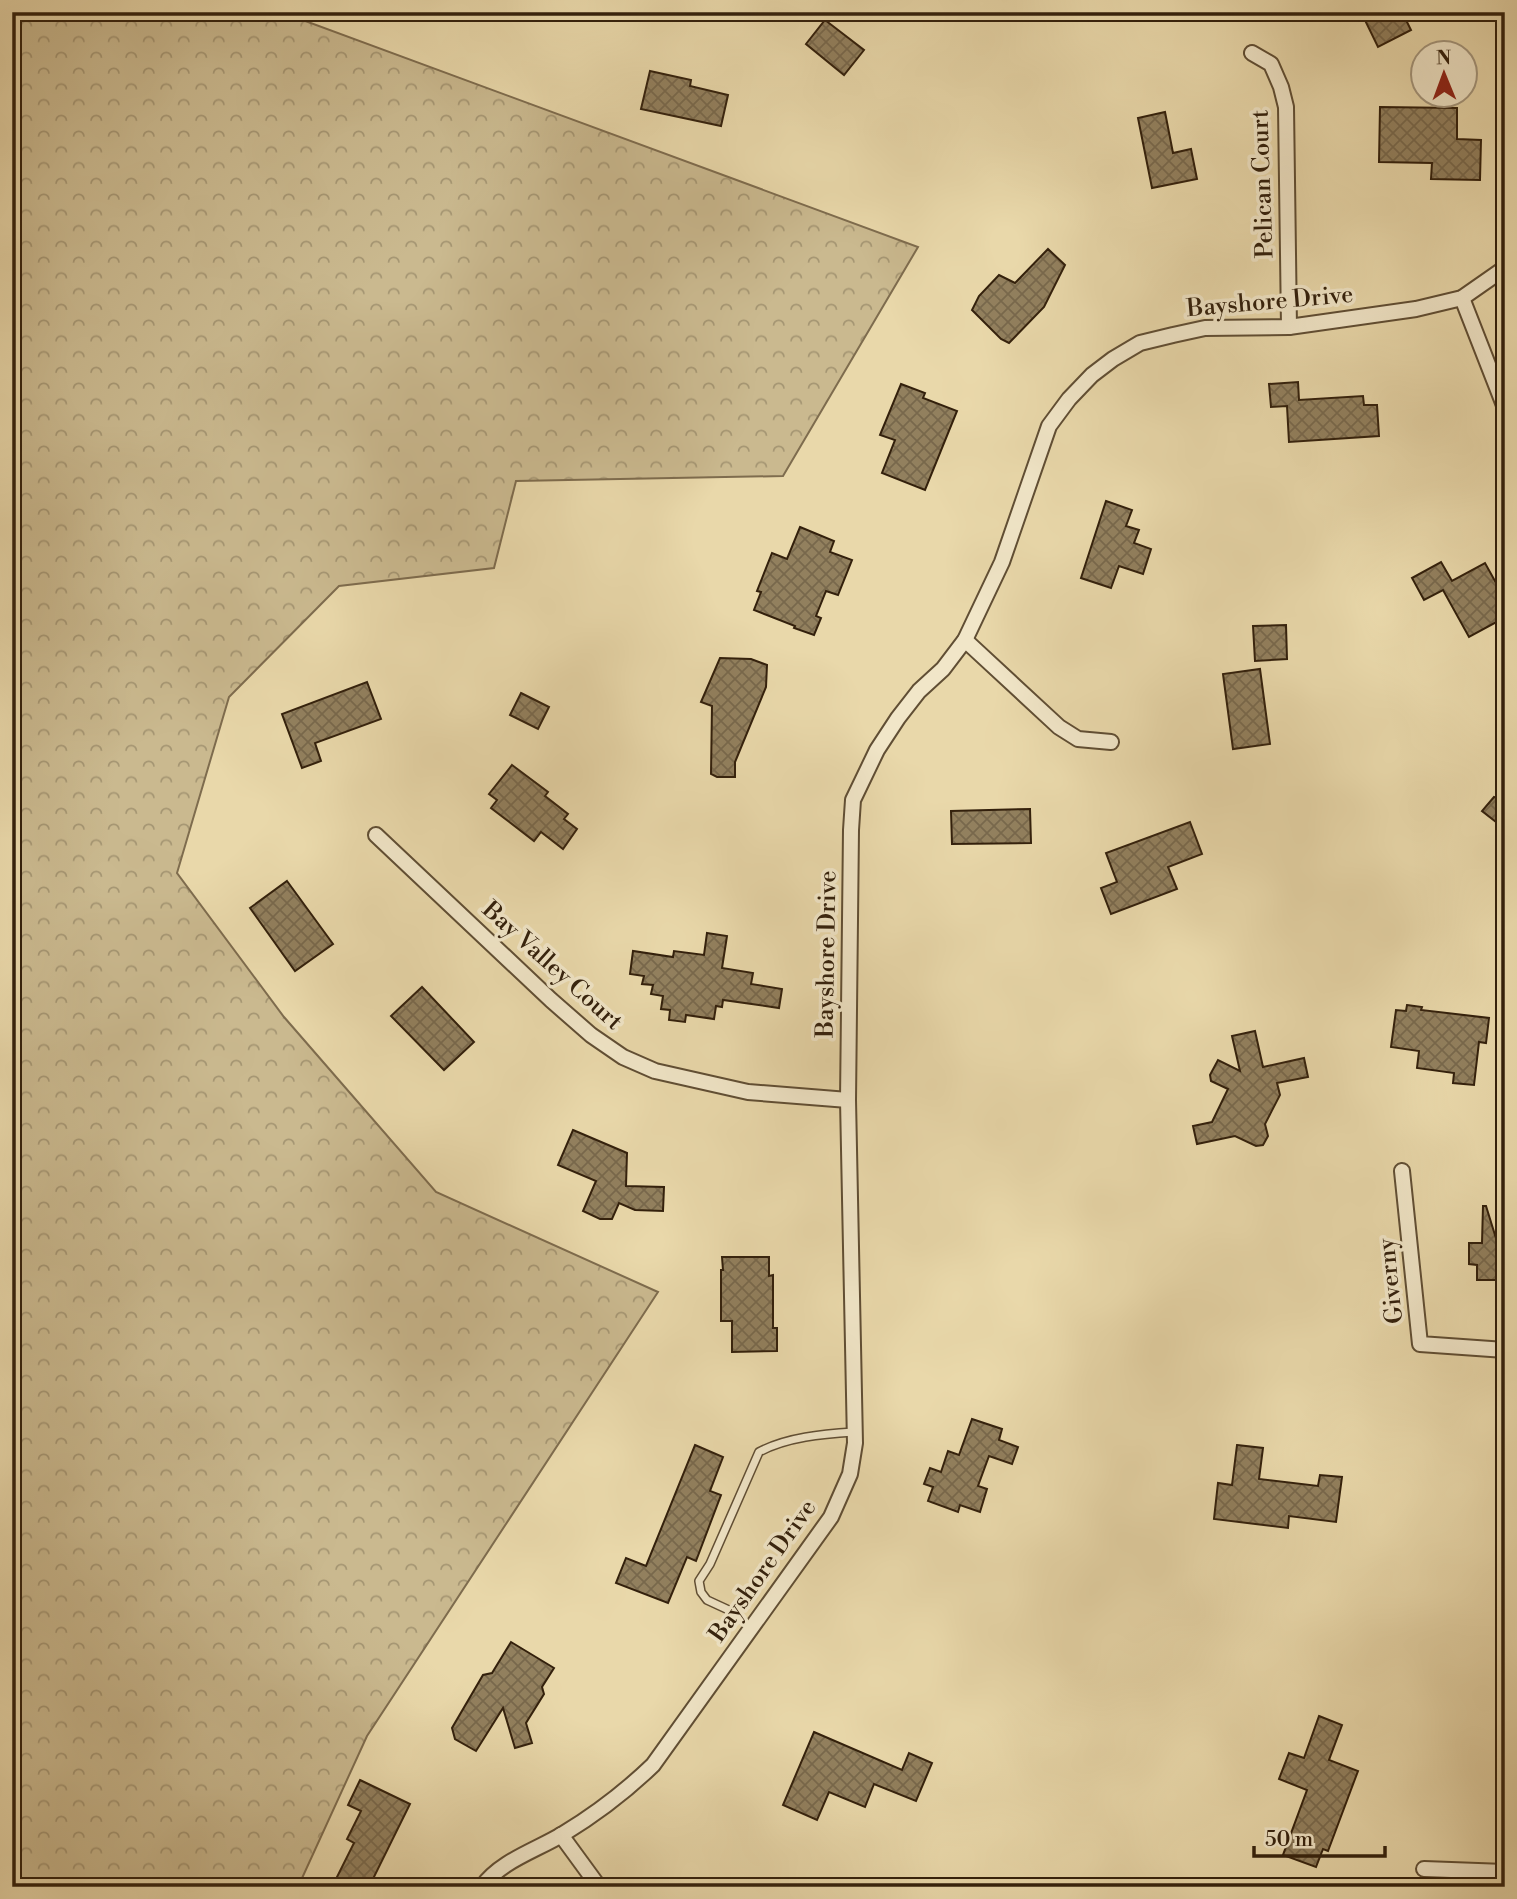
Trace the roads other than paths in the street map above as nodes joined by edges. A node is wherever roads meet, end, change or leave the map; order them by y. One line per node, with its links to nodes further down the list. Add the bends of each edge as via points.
1 (1252, 53): 4 (street, Pelican Court, via 1271,64 1286,107)
2 (1505, 268): 3 (street, Bayshore Drive)
3 (1462, 298): 4 (street, Bayshore Drive); 5 (street)
4 (1289, 327): 6 (street, Bayshore Drive, via 1205,328 1172,335 1140,344 1092,375 1049,426 1002,562)
5 (1505, 408)
6 (965, 640): 7 (street, via 1059,727 1078,738); 9 (street, Bayshore Drive, via 898,718 853,800)
7 (1111, 742)
8 (376, 835): 9 (street, Bay Valley Court, via 551,1000 623,1057 655,1071 748,1092)
9 (848, 1100): 12 (street, Bayshore Drive)
10 (1402, 1171): 11 (street, Giverny, via 1420,1344)
11 (1505, 1350)
12 (855, 1432): 13 (street, Bayshore Drive, via 850,1474 831,1517); 13 (lane, via 816,1435 759,1452 699,1581 707,1600 733,1612)
13 (751, 1628): 14 (street, Bayshore Drive, via 653,1765 606,1807)
14 (561, 1835): 17 (street, Bayshore Drive, via 506,1865); 18 (street)
15 (1424, 1869): 16 (street)
16 (1505, 1872)
17 (482, 1887)
18 (598, 1887)

